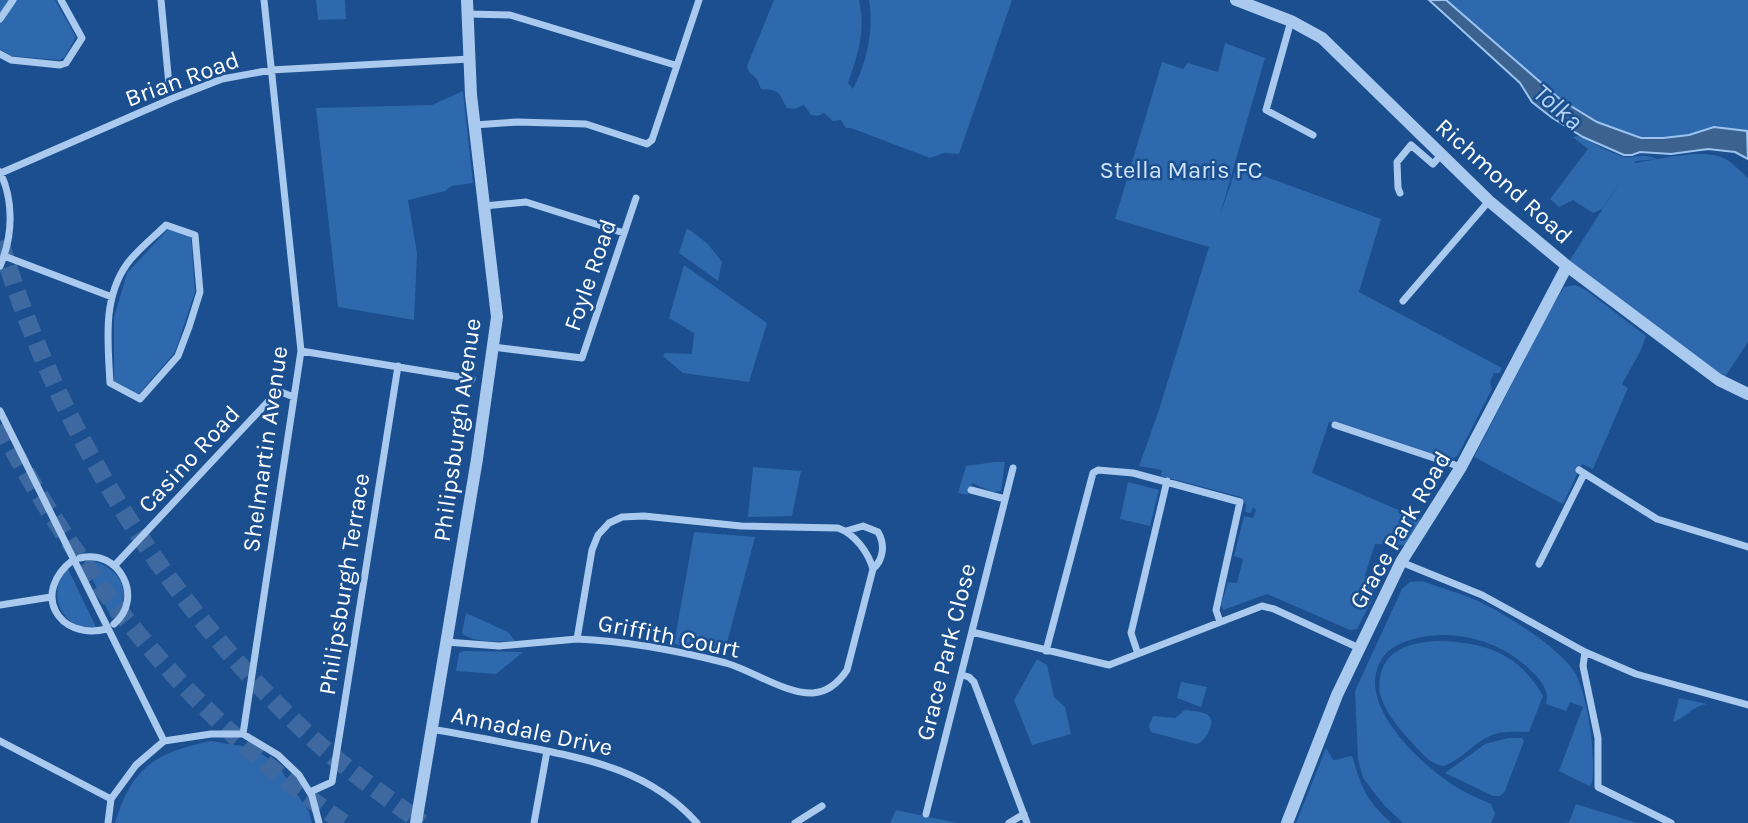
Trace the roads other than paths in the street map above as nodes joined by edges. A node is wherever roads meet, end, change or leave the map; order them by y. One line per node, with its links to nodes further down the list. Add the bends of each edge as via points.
1 (13, 0): 9 (street)
2 (61, 0): 11 (street, via 82,38 66,63 11,60)
3 (162, 0): 15 (street)
4 (264, 0): 14 (street, Shelmartin Avenue)
5 (467, 0): 8 (street, Philipsburgh Avenue)
6 (699, 0): 13 (street)
7 (1236, 0): 10 (street, Richmond Road)
8 (468, 14): 12 (street, Philipsburgh Avenue); 13 (street, via 510,15)
9 (0, 19)
10 (1291, 22): 17 (street, via 1266,110); 18 (street, Richmond Road, via 1322,38)
11 (0, 54)
12 (470, 60): 14 (street, Brian Road); 16 (street, Philipsburgh Avenue)
13 (675, 65): 16 (street, via 647,144 586,124)
14 (271, 70): 19 (street, Brian Road, via 222,79); 31 (street, Shelmartin Avenue)
15 (169, 85)
16 (474, 125): 23 (street, Philipsburgh Avenue)
17 (1313, 135)
18 (1441, 155): 20 (street, via 1433,164 1411,145 1397,162); 22 (street, Richmond Road)
19 (0, 173): 25 (street, via 9,198 10,230)
20 (1400, 193)
21 (636, 198): 24 (street, Foyle Road)
22 (1489, 201): 27 (street, Richmond Road); 29 (street)
23 (484, 206): 24 (street, via 526,202); 30 (street, Philipsburgh Avenue, via 495,299)
24 (624, 233): 30 (street, Foyle Road, via 582,358)
25 (4, 256): 26 (street); 28 (street)
26 (0, 266)
27 (1567, 266): 34 (street, Richmond Road, via 1719,380); 39 (street, Grace Park Road)
28 (112, 296): 28 (street, via 127,264 166,225 195,235 200,292 189,327 178,356 140,399 110,383 107,321)
29 (1403, 301)
30 (493, 347): 56 (street, Philipsburgh Avenue)
31 (301, 351): 32 (street); 35 (street, Shelmartin Avenue)
32 (398, 366): 33 (street); 68 (street, Philipsburgh Terrace, via 332,782)
33 (472, 379)
34 (1748, 394)
35 (294, 397): 48 (street, Casino Road, via 278,391); 64 (street, Shelmartin Avenue)
36 (0, 411): 45 (street)
37 (1335, 425): 39 (street)
38 (1013, 467): 42 (street, Grace Park Close)
39 (1461, 467): 46 (street, Grace Park Road)
40 (1167, 481): 52 (street, via 1238,500 1240,508 1216,610); 58 (street, via 1127,471 1093,473); 60 (street, via 1131,633)
41 (971, 490): 42 (street)
42 (1005, 499): 54 (street, Grace Park Close)
43 (846, 531): 49 (street, via 862,547); 49 (street, Griffith Court, via 863,526 878,532 883,547); 55 (street, Griffith Court, via 622,517 598,534 592,550)
44 (1748, 547): 47 (street, via 1657,519 1581,472)
45 (76, 559): 48 (street, via 102,558); 50 (street, via 57,575); 53 (street)
46 (1401, 562): 57 (street, Grace Park Road); 59 (street, via 1482,595)
47 (1539, 564)
48 (115, 565): 53 (street, via 128,592 126,606)
49 (873, 569): 55 (street, Griffith Court, via 848,670 839,682 815,693 798,692 726,663)
50 (51, 597): 51 (street); 53 (street, via 64,623 77,631)
51 (0, 605)
52 (1220, 622): 57 (street, via 1267,606); 60 (street)
53 (110, 626): 66 (street)
54 (972, 632): 58 (street); 61 (street, Grace Park Close)
55 (577, 639): 56 (street, Griffith Court, via 499,646)
56 (446, 642): 63 (street, Philipsburgh Avenue)
57 (1359, 649): 81 (street, Grace Park Road)
58 (1046, 650): 60 (street, via 1109,665)
59 (1585, 652): 62 (street, via 1636,674); 82 (street, via 1583,666 1598,738 1598,787)
60 (1139, 654)
61 (962, 675): 71 (street, Grace Park Close); 72 (street, via 974,682)
62 (1748, 705)
63 (430, 729): 67 (street, Annadale Drive); 76 (street, Philipsburgh Avenue)
64 (243, 734): 66 (street); 68 (street, via 278,755)
65 (0, 741): 69 (street)
66 (164, 741): 69 (street, via 136,765)
67 (547, 751): 73 (street, Annadale Drive, via 613,767 654,786); 77 (street)
68 (310, 792): 75 (street)
69 (111, 799): 74 (street)
70 (822, 806): 78 (street)
71 (926, 814)
72 (1024, 814): 79 (street); 80 (street)
73 (694, 822)
74 (108, 823)
75 (319, 823)
76 (416, 823)
77 (534, 823)
78 (795, 823)
79 (1009, 823)
80 (1027, 823)
81 (1287, 823)
82 (1671, 823)

